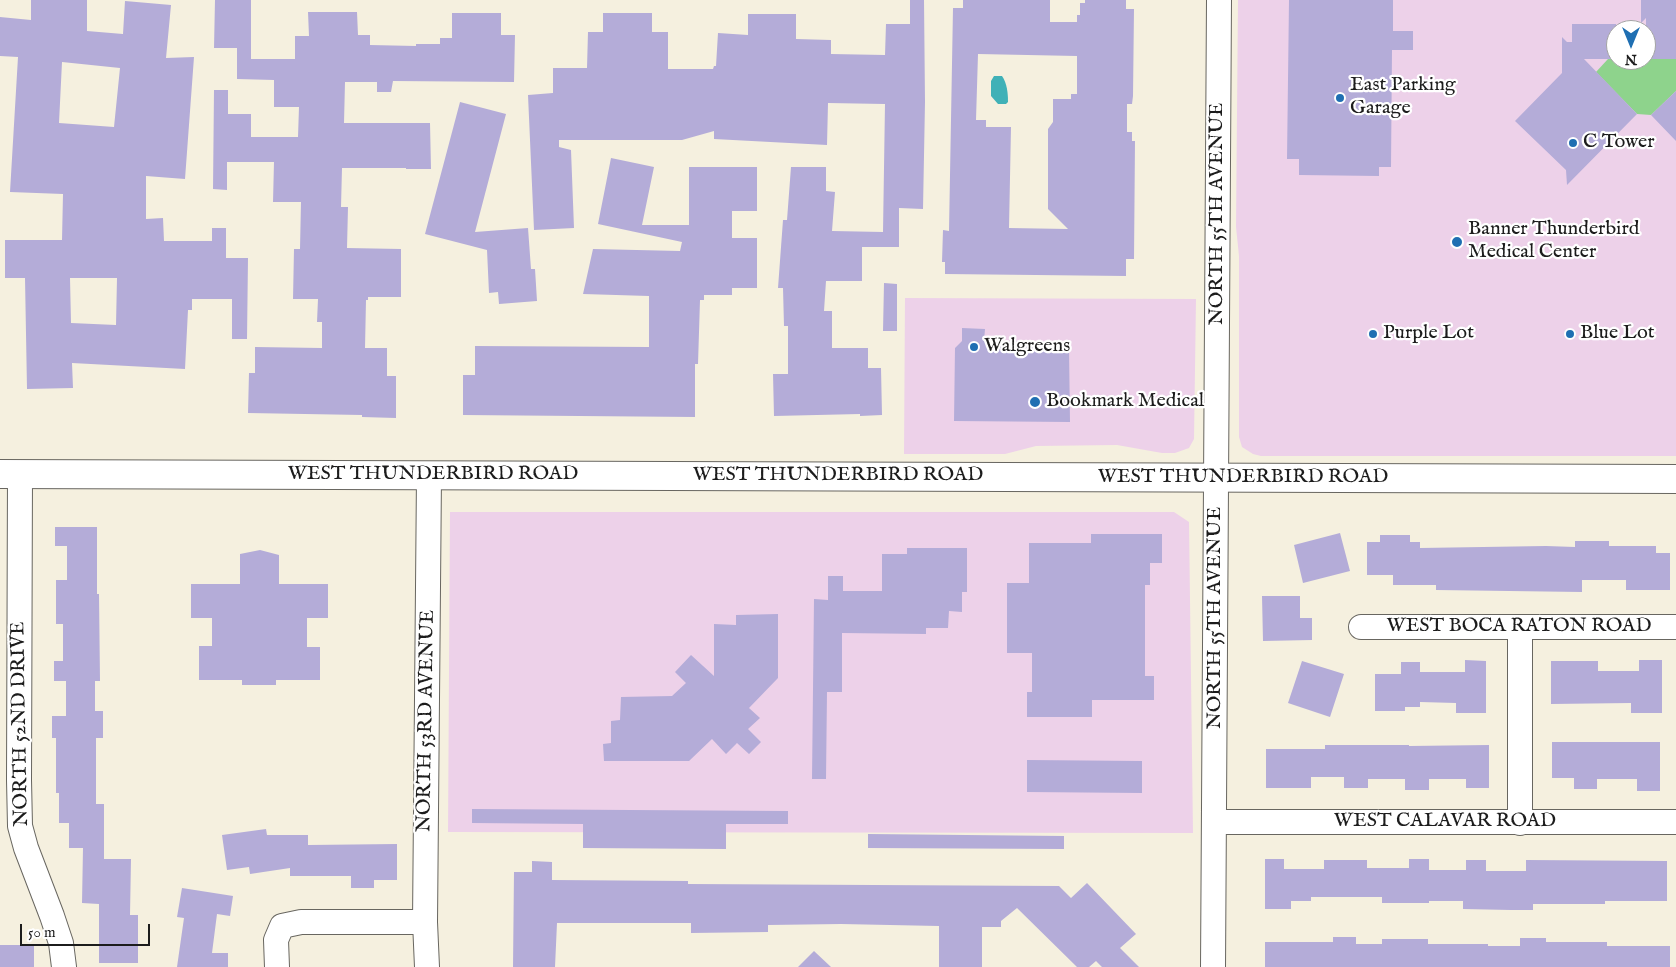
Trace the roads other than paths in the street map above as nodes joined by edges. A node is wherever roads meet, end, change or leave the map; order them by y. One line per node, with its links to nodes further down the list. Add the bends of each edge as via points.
1 (1219, 0): 4 (street, NORTH 55TH AVENUE)
2 (10, 474): 3 (main road, WEST THUNDERBIRD ROAD); 6 (street, NORTH 52ND DRIVE)
3 (429, 475): 4 (main road, WEST THUNDERBIRD ROAD); 14 (street, NORTH 53RD AVENUE)
4 (1216, 478): 5 (main road, WEST THUNDERBIRD ROAD); 10 (street, NORTH 55TH AVENUE)
5 (1676, 479)
6 (10, 623): 13 (street, NORTH 52ND DRIVE, via 19,807)
7 (1361, 626): 8 (street, WEST BOCA RATON ROAD)
8 (1520, 626): 9 (street, WEST BOCA RATON ROAD); 12 (street)
9 (1676, 627)
10 (1214, 822): 12 (street, WEST CALAVAR ROAD); 18 (street, NORTH 55TH AVENUE)
11 (1676, 822): 12 (street, WEST CALAVAR ROAD)
12 (1520, 823)
13 (10, 826): 15 (street, NORTH 52ND DRIVE, via 26,848 61,943)
14 (425, 922): 16 (street, via 301,922 282,926 276,940); 17 (street, NORTH 53RD AVENUE)
15 (64, 967)
16 (277, 967)
17 (427, 967)
18 (1213, 967)

